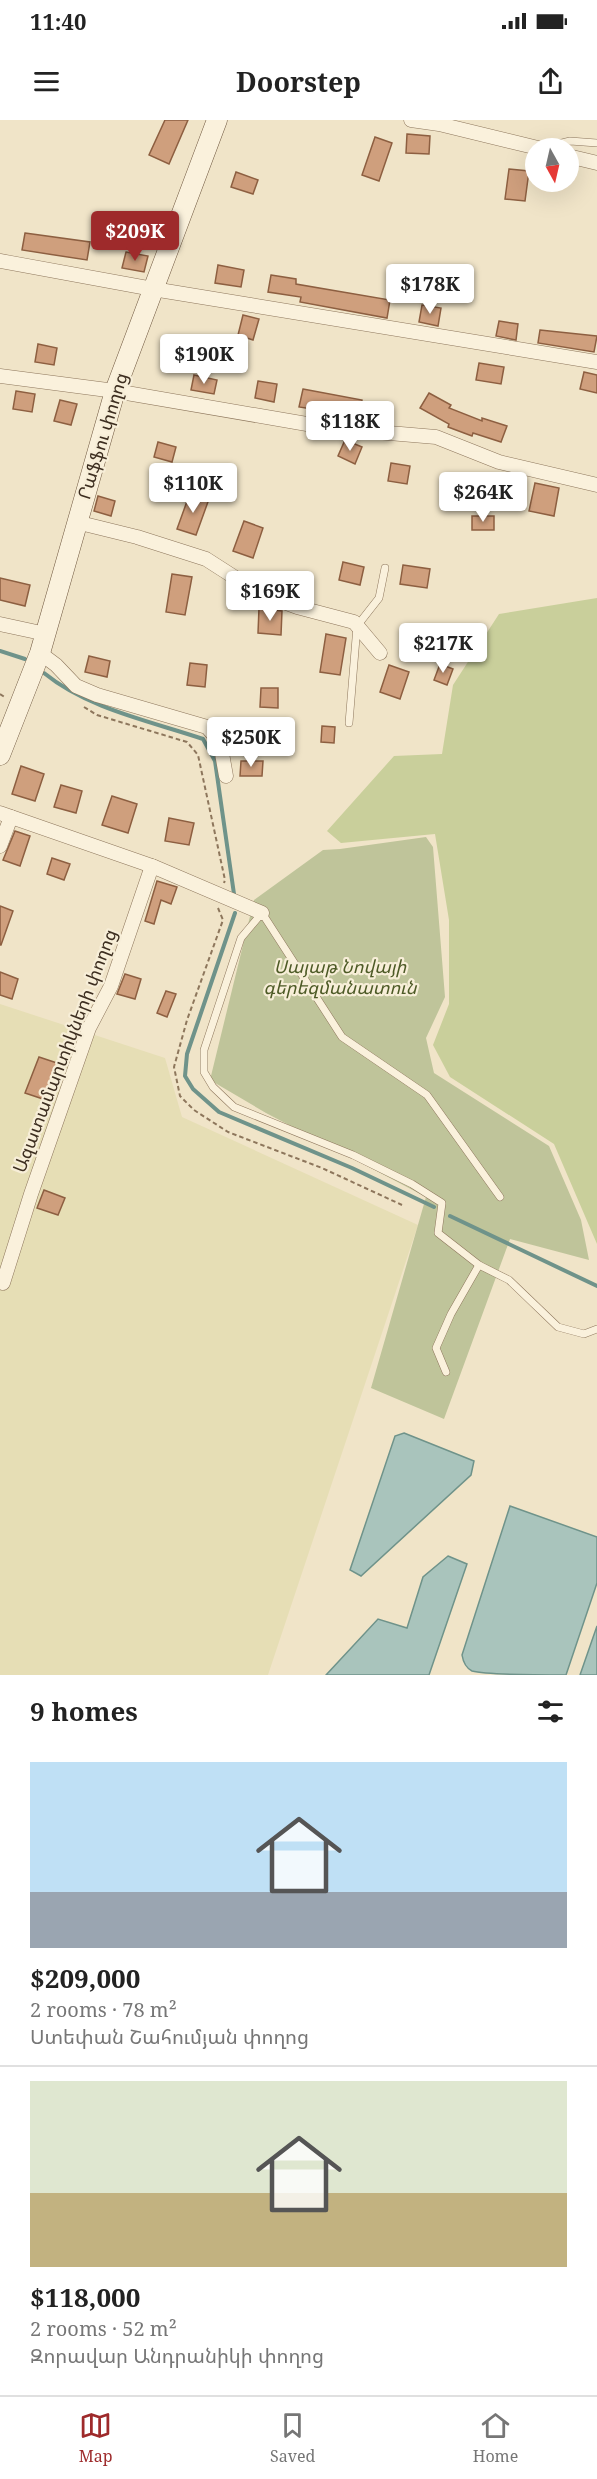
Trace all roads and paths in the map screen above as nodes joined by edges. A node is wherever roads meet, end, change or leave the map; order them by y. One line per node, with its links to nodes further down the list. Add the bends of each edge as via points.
1 (217, 120): 10 (main road, Րաֆֆու փողոց)
2 (411, 120): 3 (street)
3 (439, 122): 6 (street)
4 (579, 142): 5 (lane)
5 (597, 143)
6 (525, 144)
7 (579, 159): 8 (street)
8 (597, 163)
9 (0, 261): 10 (street)
10 (153, 289): 11 (street); 13 (main road, Րաֆֆու փողոց)
11 (597, 362)
12 (0, 376): 13 (street)
13 (115, 391): 14 (street, via 330,428 436,437 499,462); 15 (main road, Րաֆֆու փողոց)
14 (597, 485)
15 (76, 522): 18 (street, via 206,560 259,592); 19 (main road, Րաֆֆու փողոց)
16 (385, 568): 18 (lane, via 379,598)
17 (0, 624): 19 (street)
18 (357, 626): 20 (street); 22 (lane)
19 (43, 644): 23 (main road, Րաֆֆու փողոց); 24 (street, via 76,686 207,727 220,742)
20 (380, 653)
21 (84, 706): 28 (path, via 97,715 187,742 198,755 225,880)
22 (349, 723)
23 (0, 755)
24 (226, 776)
25 (5, 815): 26 (street); 27 (street)
26 (0, 846)
27 (152, 866): 28 (street); 33 (street, Ազատամարտիկների փողոց, via 111,986 89,1028)
28 (218, 894): 29 (street); 31 (path, via 216,904 223,920 174,1067 180,1096 228,1132 322,1168)
29 (262, 913): 30 (lane, via 342,1036 427,1095); 32 (lane, via 241,938 204,1050 204,1072 208,1079 234,1107 353,1155 442,1203 438,1233)
30 (500, 1197)
31 (402, 1205)
32 (479, 1265): 34 (lane, via 509,1280 558,1327 584,1334); 35 (lane, via 436,1348)
33 (3, 1283)
34 (597, 1329)
35 (446, 1372)

